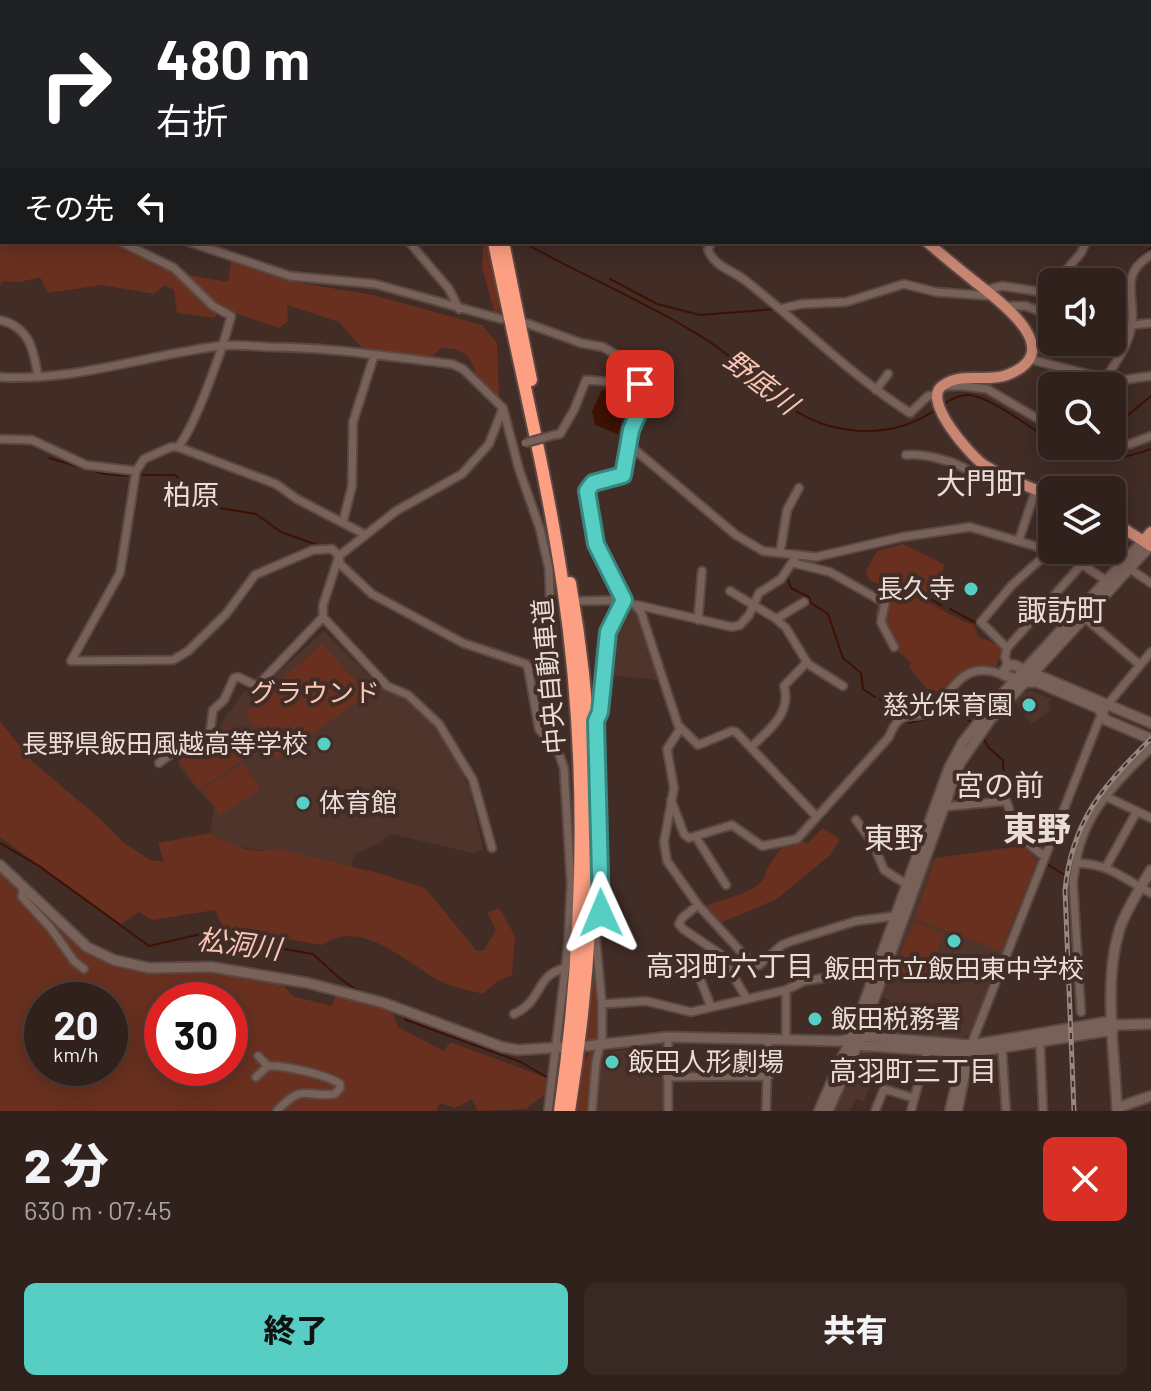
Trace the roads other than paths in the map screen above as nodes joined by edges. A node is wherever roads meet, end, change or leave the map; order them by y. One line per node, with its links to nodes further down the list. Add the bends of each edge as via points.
1 (125, 244): 23 (street, via 174,268 231,316)
2 (195, 244): 14 (street, via 290,276 375,284)
3 (411, 244): 14 (street)
4 (494, 244): 147 (highway, 中央自動車道, via 559,560 576,699 582,888 575,1001)
5 (503, 244): 147 (highway, 中央自動車道, via 573,597 587,738 592,837 584,1002)
6 (710, 244): 15 (street, via 713,261)
7 (929, 244): 12 (main road)
8 (1085, 244): 10 (street)
9 (1151, 255): 22 (street, via 1132,274)
10 (1068, 268)
11 (1038, 291): 12 (street, via 1002,286)
12 (990, 293): 13 (main road); 15 (street, via 936,292 904,284 846,302)
13 (1007, 306): 16 (street); 25 (main road, via 1027,330)
14 (459, 309): 17 (street)
15 (780, 309): 34 (street)
16 (1038, 311)
17 (501, 319)
18 (0, 320): 31 (street, via 26,334)
19 (526, 323): 33 (street, via 603,347 628,362)
20 (1151, 323): 22 (street)
21 (1126, 326): 22 (street)
22 (1132, 326): 27 (street)
23 (221, 346): 24 (street, via 335,349); 31 (street); 43 (street)
24 (374, 356): 36 (street, via 452,364); 49 (street, via 353,422 352,486)
25 (1029, 359): 26 (street); 35 (main road, via 1005,375 957,378)
26 (1078, 372)
27 (1109, 372)
28 (888, 374): 34 (street)
29 (1151, 376): 32 (street)
30 (0, 377): 31 (street)
31 (38, 377)
32 (1126, 379)
33 (640, 384): 40 (street, via 644,400); 42 (street, bridge, via 586,380 560,434)
34 (876, 390): 35 (street, via 910,413)
35 (937, 394): 37 (street, via 987,389); 46 (main road, via 941,412 972,455)
36 (503, 408): 42 (street); 52 (street, via 489,444 462,474 396,511)
37 (1038, 419)
38 (1151, 436): 41 (street)
39 (0, 439): 45 (street, via 32,440 96,468)
40 (628, 444): 56 (street, via 745,542); 66 (street, via 623,475 593,483 587,497 596,544)
41 (1126, 444)
42 (514, 445): 80 (street, via 549,569 554,607 552,652 540,667)
43 (178, 447): 45 (street, via 144,459); 49 (street, via 276,484)
44 (906, 455): 46 (street, via 959,465 984,481)
45 (136, 471): 57 (street, via 120,573 71,661 173,660 226,614 255,575 313,550 332,549)
46 (1016, 481): 48 (main road)
47 (799, 488): 56 (street, via 787,510)
48 (1036, 489): 53 (street)
49 (343, 522): 52 (street)
50 (1126, 530): 54 (main road)
51 (1151, 532): 54 (main road)
52 (366, 535): 57 (street)
53 (1019, 540): 55 (street); 58 (street, via 970,527)
54 (1149, 544): 61 (street); 63 (street)
55 (1038, 546)
56 (780, 553): 58 (street)
57 (339, 556): 71 (street); 80 (street, via 340,564 372,594 463,643)
58 (795, 559): 70 (street, via 781,579 759,593); 75 (street, via 885,603 881,622)
59 (1038, 562): 76 (street, via 981,622)
60 (1082, 564): 63 (street); 76 (street)
61 (1130, 569): 64 (street); 72 (street)
62 (702, 571): 74 (street)
63 (1107, 581): 82 (street)
64 (1151, 583)
65 (730, 591): 70 (street)
66 (624, 600): 67 (street); 69 (street); 120 (street, via 608,632 596,721 603,887 596,941)
67 (579, 601)
68 (804, 602): 73 (street)
69 (635, 605): 74 (street); 88 (street)
70 (755, 605): 73 (street); 74 (street, via 740,625)
71 (323, 617): 92 (street, via 260,683 234,678 213,710 210,732); 101 (street, via 387,686 408,695 439,724 473,780)
72 (1085, 618): 79 (street); 82 (street)
73 (776, 619): 78 (street)
74 (698, 620)
75 (894, 647)
76 (1007, 648): 81 (street)
77 (1151, 652): 79 (street)
78 (807, 662): 84 (street); 90 (street, via 784,686 782,715)
79 (1140, 665): 85 (street)
80 (528, 668): 114 (street, via 539,729 564,768 571,884)
81 (1006, 670): 82 (street); 83 (street); 97 (street, via 963,675 932,712 899,719 889,737)
82 (1029, 672): 83 (street); 85 (street)
83 (1021, 681): 86 (street, via 1037,682 1098,708); 95 (street, via 974,740); 107 (street, via 972,729 955,756)
84 (843, 686)
85 (1108, 704): 86 (street); 87 (street)
86 (1103, 715): 89 (street); 102 (street)
87 (1151, 723)
88 (680, 729): 90 (street, via 698,745 732,731); 94 (street, via 667,749 674,777)
89 (1149, 736)
90 (751, 747): 97 (street)
91 (1151, 748): 93 (street)
92 (159, 763)
93 (1105, 796): 96 (street); 103 (street, via 1083,835)
94 (671, 800): 100 (street, via 684,834); 112 (street, via 664,851)
95 (942, 807): 102 (street, via 1008,802 1023,838); 129 (street)
96 (1137, 811): 98 (street); 105 (street)
97 (816, 816): 100 (street, via 797,839 762,846 732,825)
98 (1151, 818)
99 (856, 820): 107 (street, via 884,870)
100 (696, 837): 108 (street)
101 (492, 848)
102 (1044, 856): 133 (street)
103 (1076, 863): 105 (street); 122 (street)
104 (0, 865): 110 (street)
105 (1106, 867): 109 (street)
106 (1151, 870): 109 (street)
107 (906, 884): 113 (street)
108 (726, 885)
109 (1141, 887): 111 (street); 125 (street, via 1118,937)
110 (23, 888): 115 (street, via 22,897); 134 (street, via 87,947 114,960 149,968 211,967 290,979 384,1003 502,1047)
111 (1151, 893)
112 (698, 905): 113 (street, via 754,966 792,941 856,921); 119 (street, via 679,924 720,954)
113 (895, 916): 129 (street)
114 (565, 968): 123 (street, via 545,978 531,1004); 134 (street)
115 (84, 969)
116 (850, 974): 118 (street, via 804,981)
117 (699, 976): 121 (street)
118 (786, 990): 119 (street); 128 (street)
119 (747, 999): 121 (street)
120 (602, 1004): 121 (street, via 646,1001 691,1012); 131 (street)
121 (711, 1007)
122 (1081, 1012)
123 (514, 1014)
124 (1151, 1024): 125 (street)
125 (1112, 1025): 130 (street); 133 (street); 146 (street)
126 (668, 1037): 127 (street); 131 (street); 142 (street)
127 (768, 1040): 128 (street); 140 (street)
128 (786, 1040): 129 (street)
129 (851, 1041): 133 (street); 136 (street); 152 (street); 153 (street)
130 (1040, 1043): 135 (street); 159 (street)
131 (600, 1045): 132 (street); 149 (street)
132 (587, 1046)
133 (968, 1047): 135 (street); 136 (street); 156 (street); 157 (street)
134 (560, 1048): 147 (street)
135 (1002, 1049): 158 (street)
136 (927, 1051): 145 (street)
137 (258, 1056): 138 (street)
138 (268, 1066): 139 (street); 141 (street)
139 (304, 1072): 143 (street, via 320,1081 321,1086); 143 (street, via 340,1084 335,1094)
140 (769, 1076): 142 (street); 151 (street)
141 (256, 1077)
142 (667, 1077): 150 (street)
143 (308, 1091): 148 (street)
144 (1151, 1096): 146 (street)
145 (914, 1098): 154 (street, via 884,1089); 155 (street)
146 (1117, 1109)
147 (559, 1110)
148 (277, 1111)
149 (592, 1111)
150 (668, 1111)
151 (766, 1111)
152 (819, 1111)
153 (828, 1111)
154 (875, 1111)
155 (911, 1111)
156 (950, 1111)
157 (957, 1111)
158 (1006, 1111)
159 (1043, 1111)

